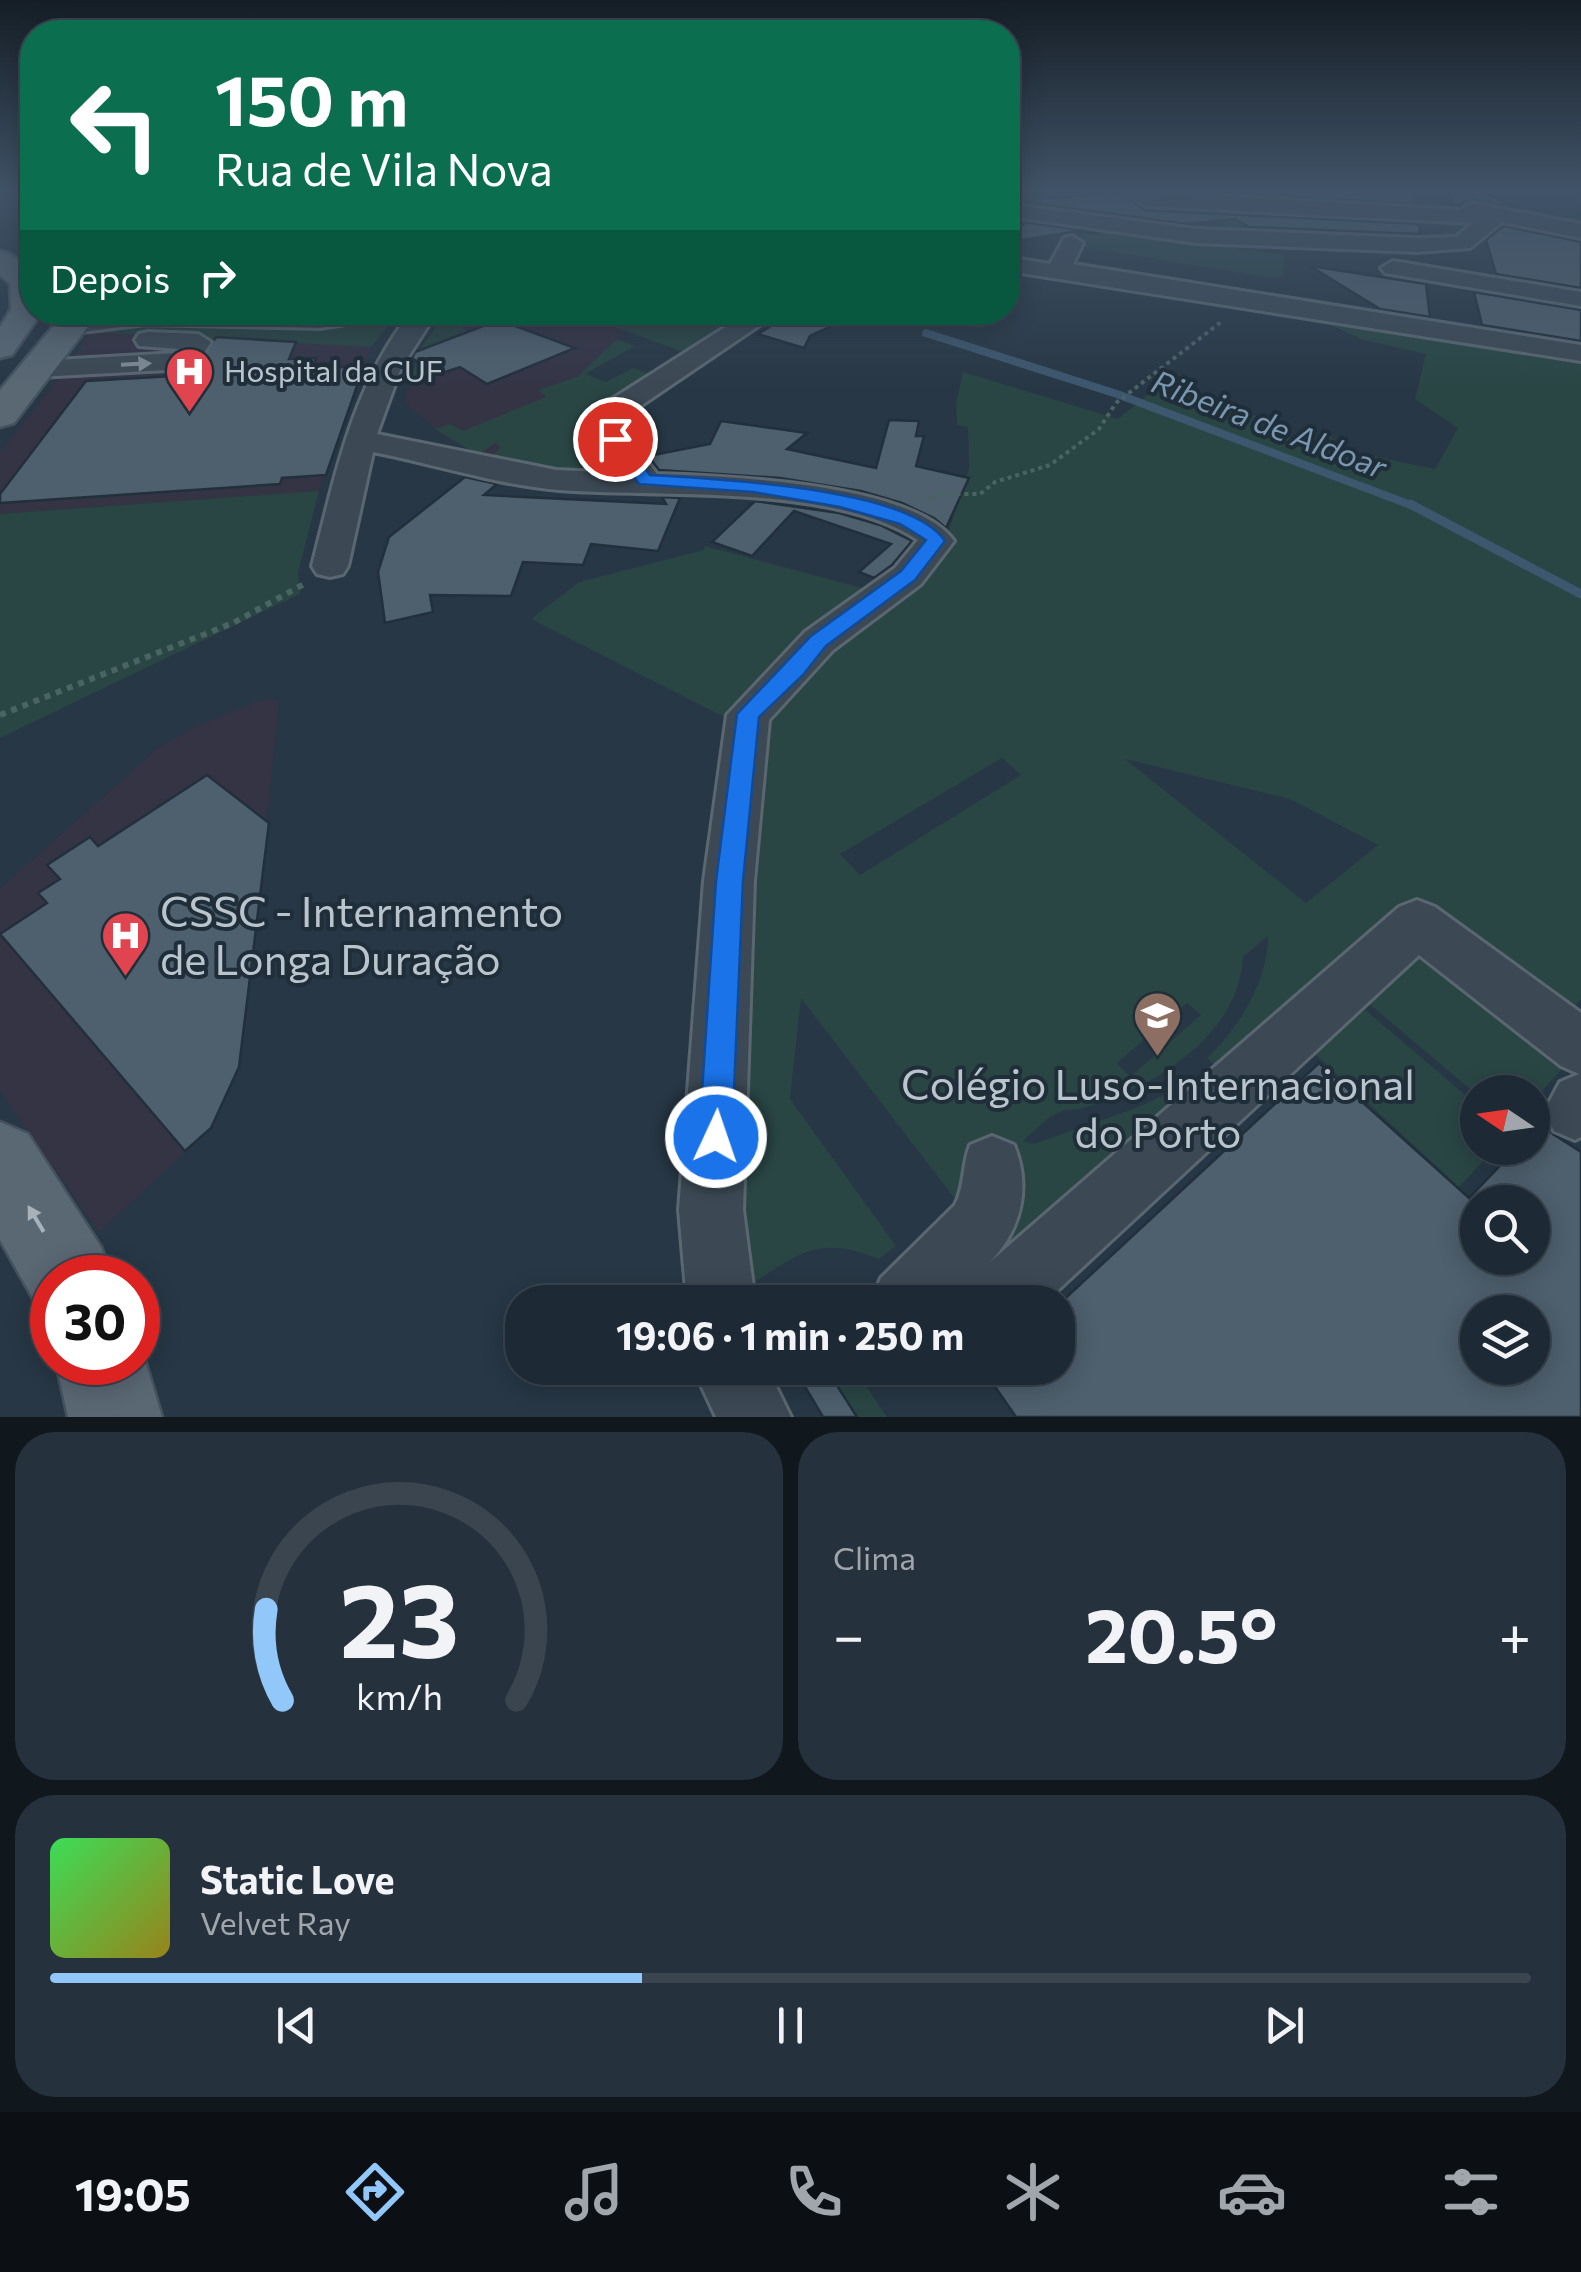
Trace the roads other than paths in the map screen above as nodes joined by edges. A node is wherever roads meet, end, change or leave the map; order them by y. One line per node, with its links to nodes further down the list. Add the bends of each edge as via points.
1 (1064, 256): 5 (street)
2 (1360, 256): 8 (street, via 1369,265)
3 (1479, 256): 8 (street)
4 (0, 260): 7 (main road)
5 (1060, 263): 6 (street); 16 (street)
6 (1020, 264)
7 (20, 274)
8 (1485, 280): 9 (street)
9 (1581, 299)
10 (20, 323): 15 (main road)
11 (83, 325): 17 (main road)
12 (85, 325): 17 (street, one-way to 12, via 185,361 198,342 105,339)
13 (415, 325): 19 (street, via 391,358)
14 (746, 325): 20 (street, via 619,408 615,439)
15 (0, 348)
16 (1581, 353)
17 (38, 369): 18 (main road)
18 (0, 415)
19 (362, 440): 20 (street, via 556,480); 21 (street)
20 (645, 480): 26 (street, via 753,486 842,502 907,520 936,541 908,576 818,641 748,714 730,881 712,1210)
21 (330, 566)
22 (1581, 1047): 28 (street, via 1417,922)
23 (0, 1162): 25 (main road, one-way to 23)
24 (992, 1166): 27 (street, via 992,1197 978,1228)
25 (56, 1255)
26 (719, 1285)
27 (922, 1285)
28 (1015, 1285)
29 (107, 1385): 31 (main road)
30 (737, 1385): 32 (street)
31 (115, 1417)
32 (755, 1417)

